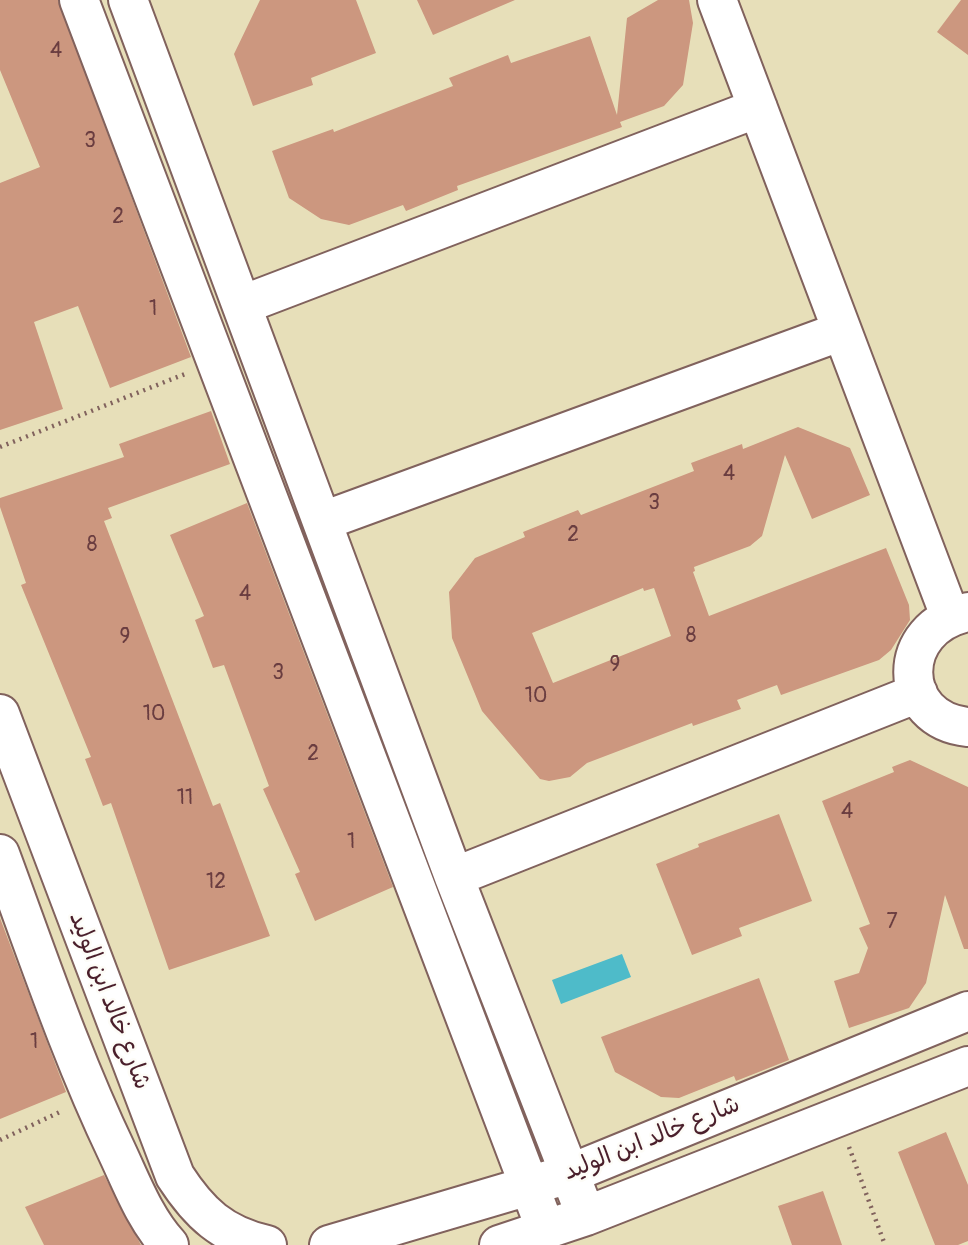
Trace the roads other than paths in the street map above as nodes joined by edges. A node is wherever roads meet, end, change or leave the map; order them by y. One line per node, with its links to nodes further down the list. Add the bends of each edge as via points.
1 (79, 0): 17 (street)
2 (128, 0): 5 (street)
3 (717, 0): 4 (street)
4 (758, 108): 5 (street); 6 (street)
5 (242, 305): 7 (street)
6 (842, 331): 7 (street); 8 (street)
7 (323, 521): 13 (street)
8 (959, 614): 9 (street, via 934,625 918,648 913,675)
9 (918, 692): 11 (street, via 927,708 941,719); 13 (street)
10 (0, 715): 21 (street, شارع خالد ابن الوليد, via 175,1176 195,1206 223,1230)
11 (968, 727)
12 (0, 854): 20 (street, شارع خالد ابن الوليد, via 91,1098 139,1199)
13 (454, 877): 16 (street)
14 (968, 1011): 16 (street, شارع خالد ابن الوليد)
15 (968, 1066): 18 (street, شارع خالد ابن الوليد)
16 (569, 1174): 17 (street, شارع خالد ابن الوليد); 18 (street)
17 (529, 1188): 19 (street); 22 (street, شارع خالد ابن الوليد)
18 (586, 1216): 19 (street, شارع خالد ابن الوليد)
19 (546, 1230): 23 (street, شارع خالد ابن الوليد)
20 (169, 1245)
21 (267, 1245)
22 (329, 1245)
23 (499, 1245)

